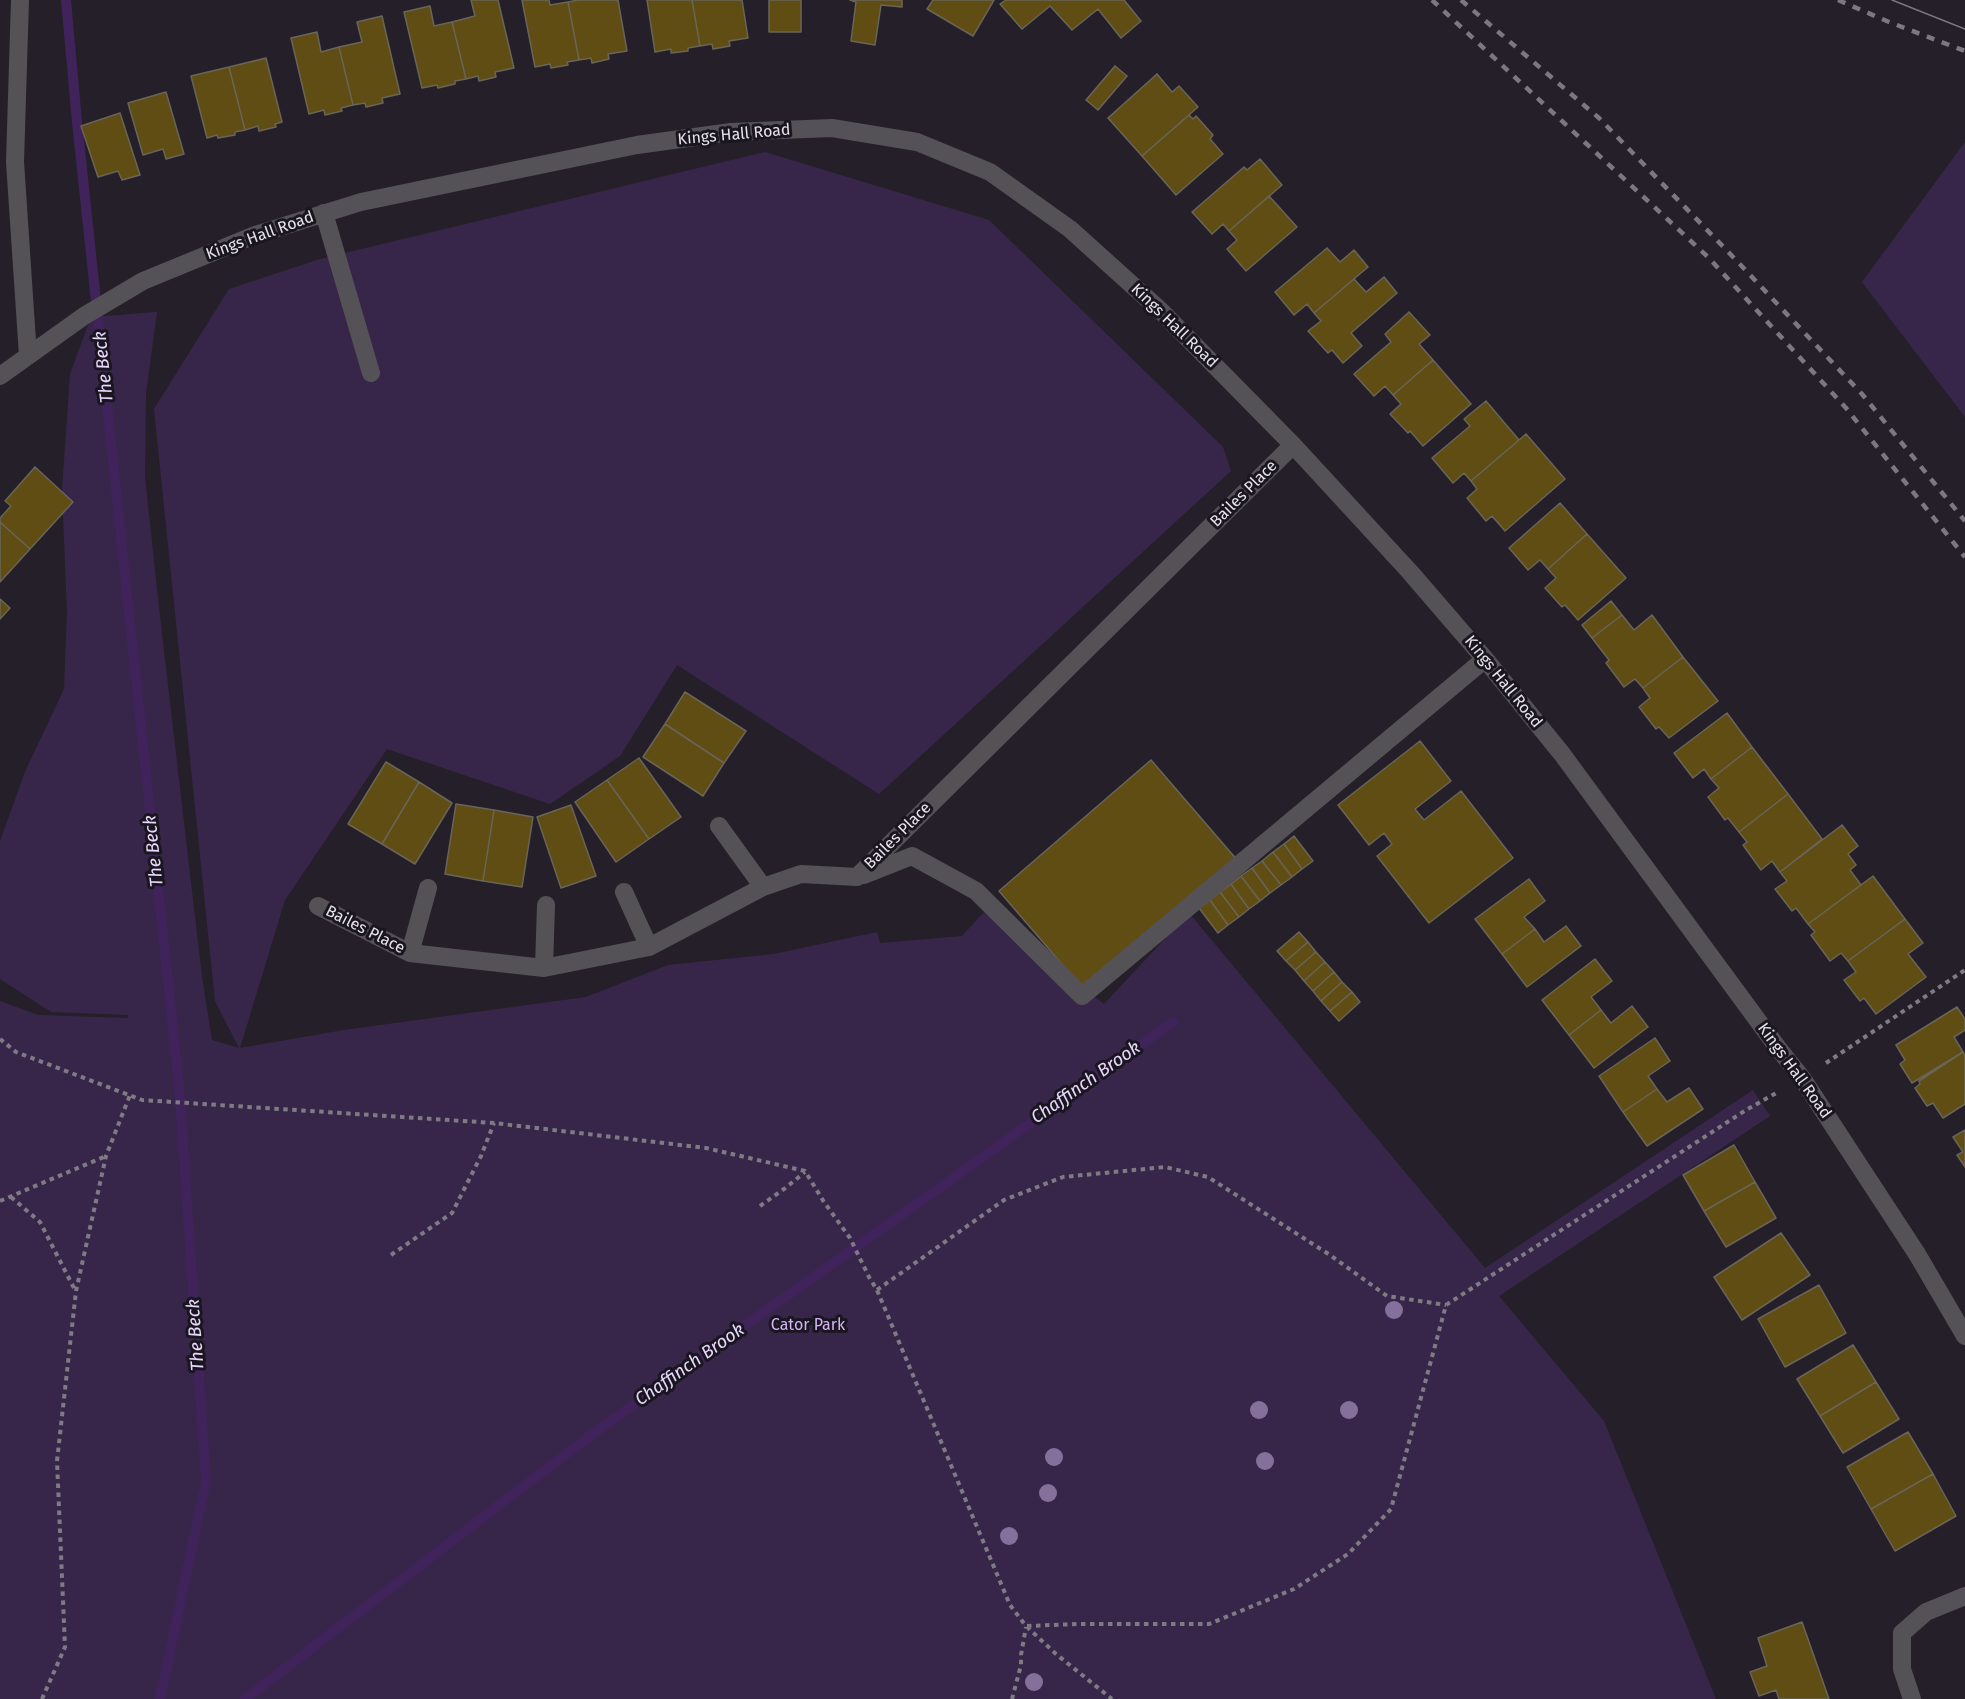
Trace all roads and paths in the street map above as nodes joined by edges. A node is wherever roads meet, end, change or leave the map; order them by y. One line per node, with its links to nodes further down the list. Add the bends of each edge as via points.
1 (20, 0): 3 (street, via 15,162)
2 (324, 213): 3 (street, Kings Hall Road, via 255,235 143,281); 4 (street); 6 (street, Kings Hall Road, via 626,147 731,132 832,128 917,142 990,172 1070,229 1161,311)
3 (27, 356): 5 (street, Kings Hall Road)
4 (371, 373)
5 (0, 376)
6 (1293, 445): 7 (street, Kings Hall Road); 9 (street, Bailes Place)
7 (1485, 659): 9 (street, via 1082,996 976,891 912,856); 20 (street, Kings Hall Road, via 1562,754)
8 (719, 826): 10 (street)
9 (857, 877): 10 (street, Bailes Place, via 801,874)
10 (762, 887): 15 (street, Bailes Place)
11 (428, 888): 16 (street)
12 (624, 892): 15 (street)
13 (546, 905): 17 (street)
14 (318, 906): 16 (street, Bailes Place)
15 (649, 947): 17 (street, Bailes Place)
16 (410, 953): 17 (street, Bailes Place)
17 (544, 968)
18 (1965, 970): 20 (path)
19 (0, 1039): 21 (path, via 15,1052)
20 (1802, 1078): 31 (path, via 1746,1110); 32 (street, Kings Hall Road, via 1917,1254)
21 (130, 1095): 22 (path, via 142,1100 210,1106); 23 (path)
22 (494, 1123): 24 (path, via 706,1148); 28 (path, via 482,1156 452,1213)
23 (106, 1156): 25 (path); 30 (path)
24 (805, 1171): 27 (path); 29 (path, via 850,1238)
25 (11, 1197): 26 (path); 30 (path, via 40,1222)
26 (0, 1201)
27 (760, 1206)
28 (391, 1255)
29 (877, 1290): 31 (path, via 1004,1200 1063,1177 1165,1167 1208,1176 1386,1296); 34 (path, via 1010,1605)
30 (76, 1291): 35 (path, via 57,1461 65,1647)
31 (1446, 1305): 34 (path, via 1391,1509 1348,1554 1294,1589 1209,1624)
32 (1965, 1336)
33 (1965, 1596): 38 (street, via 1926,1612 1902,1633 1902,1670)
34 (1026, 1626): 36 (path, via 1022,1665); 37 (path)
35 (42, 1699)
36 (1012, 1699)
37 (1112, 1699)
38 (1912, 1699)

